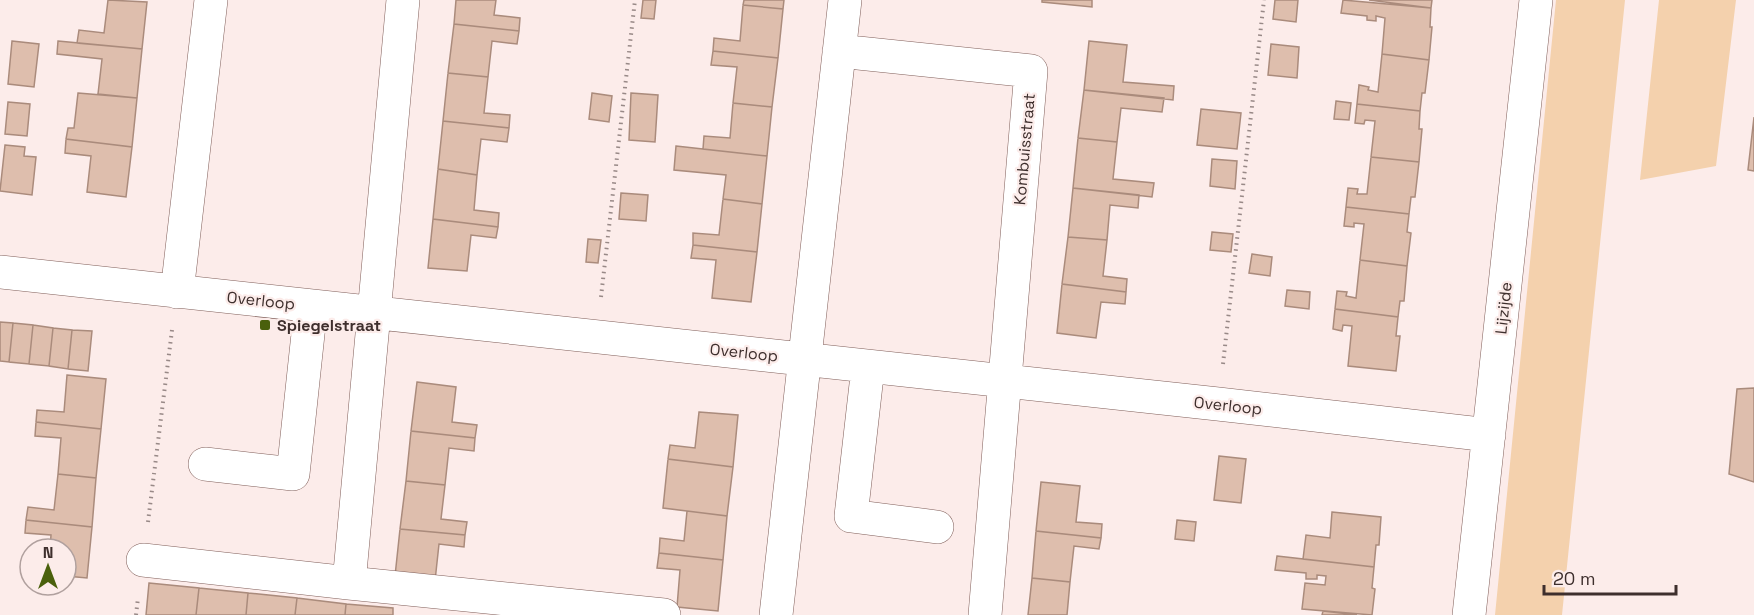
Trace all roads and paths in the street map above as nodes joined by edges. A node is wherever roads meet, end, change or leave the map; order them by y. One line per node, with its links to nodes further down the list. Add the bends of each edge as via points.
1 (211, 0): 9 (street)
2 (403, 0): 11 (street)
3 (635, 0): 12 (path)
4 (845, 0): 7 (street)
5 (1264, 0): 16 (path)
6 (1536, 0): 17 (street, Lijzijde)
7 (839, 51): 13 (street); 15 (street, Kombuisstraat, via 1030,71)
8 (0, 272): 9 (street, Overloop)
9 (177, 292): 10 (street, Overloop); 20 (path)
10 (311, 306): 11 (street, Overloop); 18 (street, via 293,474)
11 (373, 313): 12 (street, Overloop); 21 (street)
12 (597, 336): 13 (street, Overloop)
13 (806, 359): 14 (street, Overloop); 24 (street)
14 (868, 367): 15 (street, Overloop); 19 (street, via 851,516)
15 (1004, 382): 16 (street, Overloop); 25 (street)
16 (1218, 404): 17 (street, Overloop)
17 (1489, 435): 26 (street, Lijzijde)
18 (205, 464)
19 (937, 527)
20 (143, 560): 21 (street); 22 (path)
21 (349, 583): 23 (street)
22 (136, 615)
23 (664, 615)
24 (776, 615)
25 (985, 615)
26 (1469, 615)

